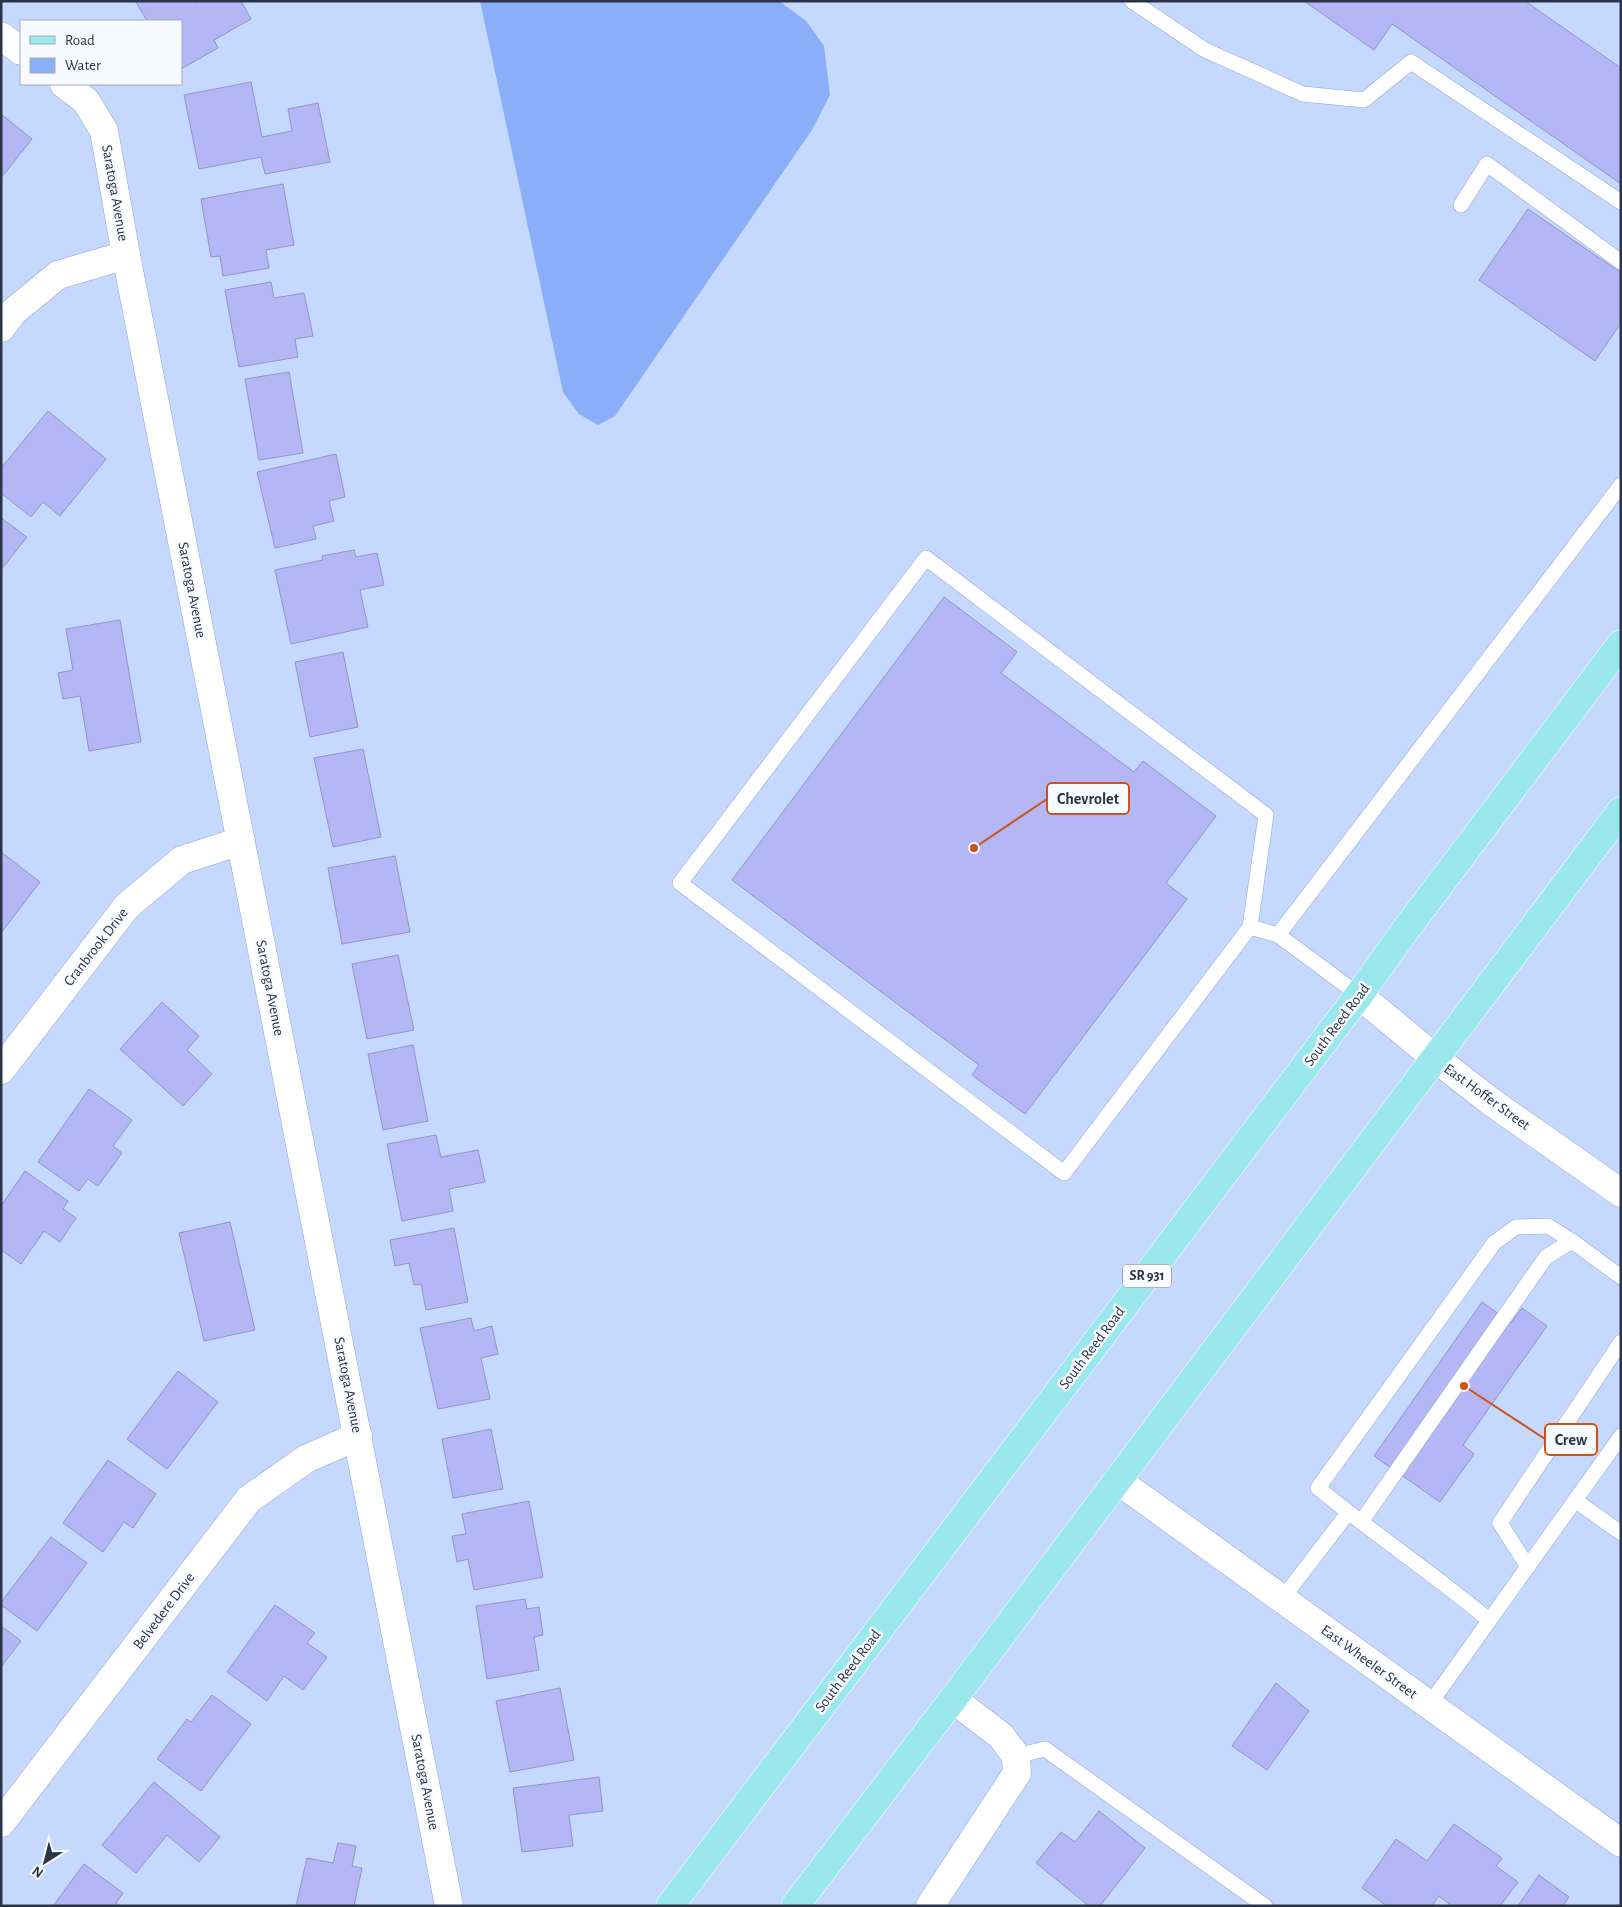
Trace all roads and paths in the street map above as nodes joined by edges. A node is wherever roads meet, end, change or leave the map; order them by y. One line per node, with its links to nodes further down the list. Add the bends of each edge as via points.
1 (1132, 1): 5 (lane, via 1205,50 1303,94 1364,100 1411,62)
2 (1, 36): 3 (street)
3 (20, 50)
4 (65, 85): 7 (street, Saratoga Avenue, via 86,101 104,131)
5 (1621, 202)
6 (1461, 206): 8 (lane, via 1487,164)
7 (126, 254): 9 (street, via 58,275 13,312); 13 (street, Saratoga Avenue)
8 (1621, 262)
9 (1, 328)
10 (1621, 485): 15 (lane)
11 (1621, 644): 16 (main road, South Reed Road / SR 931)
12 (1621, 811): 17 (main road)
13 (241, 841): 18 (street, Cranbrook Drive, via 182,860 127,906); 23 (street, Saratoga Avenue)
14 (1250, 927): 14 (lane, via 1064,1174 680,883 926,558 1266,814); 15 (lane)
15 (1278, 935): 16 (lane)
16 (1359, 995): 17 (street, East Hoffer Street); 39 (main road, South Reed Road / SR 931)
17 (1434, 1058): 19 (street, East Hoffer Street); 25 (main road)
18 (1, 1070)
19 (1621, 1193)
20 (1572, 1241): 21 (lane); 27 (lane, via 1548,1226 1516,1227 1494,1243 1318,1488); 28 (lane, via 1546,1257)
21 (1621, 1277)
22 (1621, 1342): 30 (lane, via 1500,1523)
23 (358, 1436): 36 (street, Belvedere Drive, via 306,1459 250,1499); 38 (street, Saratoga Avenue)
24 (1621, 1436): 26 (lane)
25 (1117, 1480): 31 (street, East Wheeler Street); 33 (main road)
26 (1576, 1501): 29 (lane); 30 (lane)
27 (1348, 1513): 28 (lane); 31 (lane)
28 (1361, 1522): 32 (lane)
29 (1621, 1533)
30 (1528, 1567): 32 (lane)
31 (1282, 1599): 34 (street, East Wheeler Street)
32 (1489, 1620): 34 (lane)
33 (953, 1699): 35 (street, via 1001,1736); 40 (main road)
34 (1429, 1705): 37 (street, East Wheeler Street)
35 (1016, 1756): 41 (street, via 1017,1773); 42 (lane, via 1045,1749)
36 (1, 1823)
37 (1621, 1843)
38 (449, 1906)
39 (670, 1906)
40 (795, 1906)
41 (930, 1906)
42 (1265, 1906)

